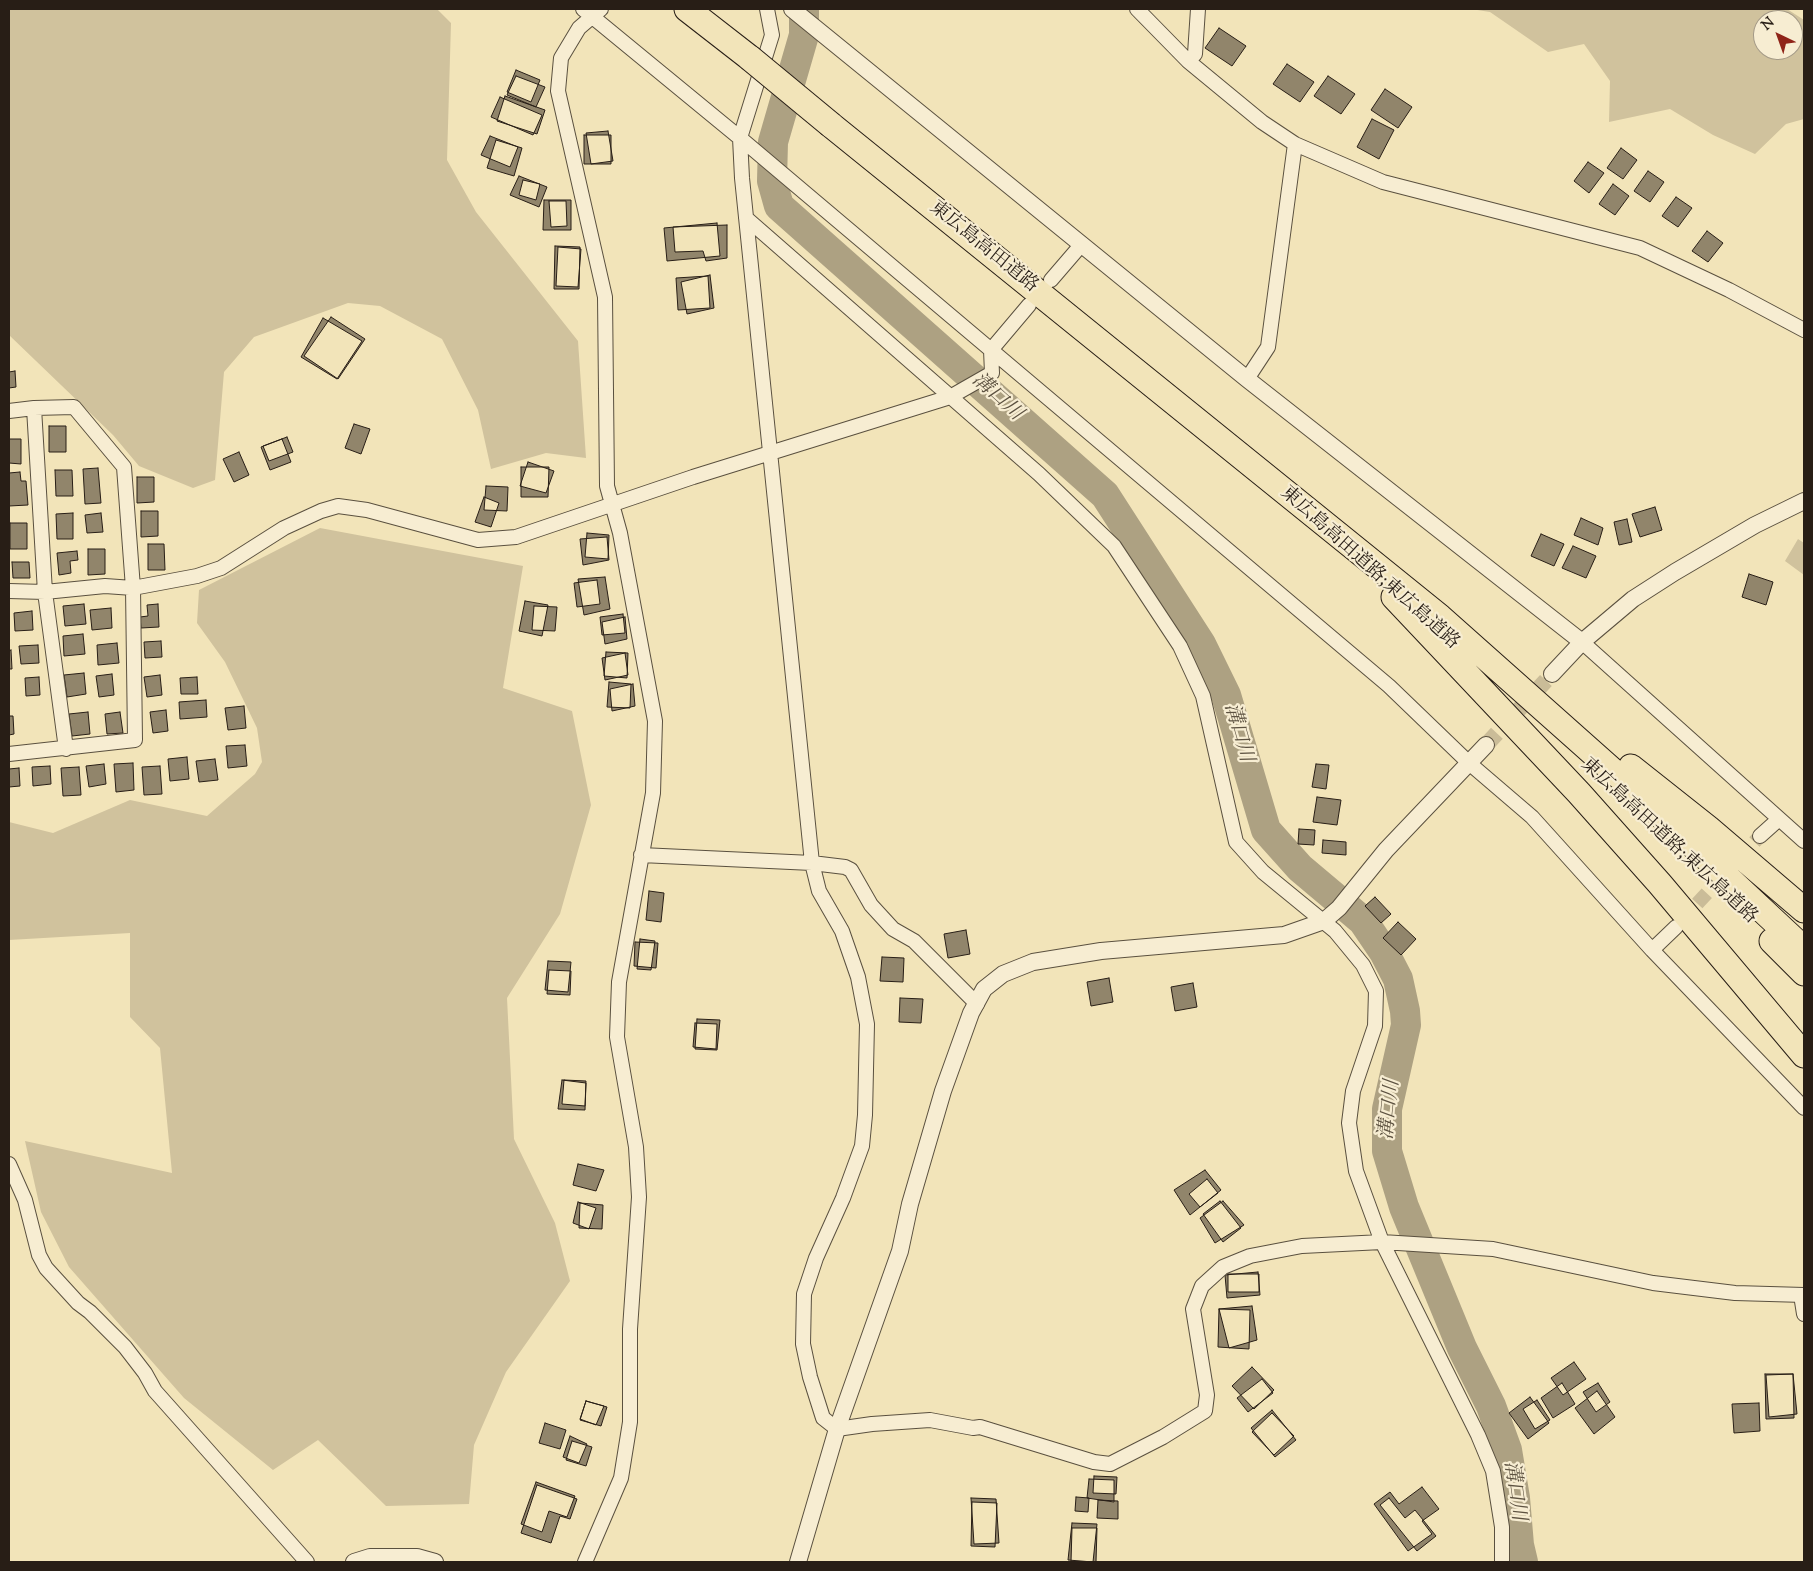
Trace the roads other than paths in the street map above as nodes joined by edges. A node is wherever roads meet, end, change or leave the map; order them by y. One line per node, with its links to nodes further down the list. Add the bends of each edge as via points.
1 (767, 9): 8 (street, via 772,36)
2 (792, 9): 11 (street)
3 (1137, 9): 7 (street)
4 (1198, 9): 7 (street, via 1195,54)
5 (690, 10): 21 (highway, 東広島高田道路, bridge)
6 (592, 11): 8 (street); 23 (street, via 561,58 558,91 605,297 607,486)
7 (1188, 60): 9 (street, via 1262,122)
8 (740, 138): 10 (street); 15 (street)
9 (1295, 144): 14 (street, via 1383,182 1640,248); 16 (street, via 1268,347)
10 (746, 218): 17 (street); 20 (street)
11 (1082, 244): 12 (street); 16 (street)
12 (1050, 280)
13 (1029, 305): 15 (street)
14 (1804, 330)
15 (991, 350): 17 (street, via 992,373); 34 (street, via 1389,686)
16 (1247, 379): 29 (street)
17 (950, 397): 20 (street); 41 (street, via 1039,474 1114,546 1180,646 1203,696 1236,842 1263,872)
18 (34, 408): 19 (street); 25 (street, via 74,406 124,466); 27 (street)
19 (9, 411)
20 (771, 452): 23 (street); 39 (street)
21 (1274, 484): 24 (highway, 東広島高田道路;東広島道路); 28 (highway, 東広島高田道路;東広島道路)
22 (1804, 500): 29 (street, via 1675,572 1633,599)
23 (612, 504): 25 (street, via 516,537 478,540 367,510 338,506 284,528 221,568); 38 (street, via 655,721 652,793)
24 (1378, 580): 45 (highway, 東広島高田道路;東広島道路, via 1578,757); 47 (highway, via 1579,793)
25 (133, 588): 27 (street, via 105,586); 32 (street, via 135,740)
26 (9, 592): 27 (street)
27 (45, 592): 32 (street)
28 (1440, 617): 40 (highway, via 1708,828); 43 (highway, 東広島高田道路;東広島道路, via 1621,778)
29 (1582, 642): 30 (street); 35 (street)
30 (1552, 674)
31 (1486, 745): 34 (street)
32 (66, 749): 33 (street)
33 (9, 754)
34 (1469, 763): 41 (street, via 1386,850); 44 (street, via 1532,817)
35 (1779, 819): 36 (street); 37 (street)
36 (1760, 836)
37 (1804, 842)
38 (641, 855): 39 (street); 57 (street, via 619,982 617,1037 636,1147 639,1197 630,1329 630,1422 621,1478)
39 (812, 863): 46 (street, via 851,870 871,905 893,929 914,941); 53 (street, via 819,891 842,931 858,977 867,1024 862,1146 804,1294 802,1344 810,1377 823,1418)
40 (1804, 910)
41 (1324, 922): 46 (street, via 1284,935 1101,951 1034,962 1003,974 984,989); 50 (street, via 1363,964 1376,990 1375,1026 1353,1091 1349,1123 1356,1171)
42 (1676, 927): 44 (street)
43 (1804, 949)
44 (1652, 950): 48 (street)
45 (1804, 973)
46 (977, 1004): 53 (street, via 943,1091 910,1204 900,1251)
47 (1804, 1055)
48 (1804, 1108)
49 (9, 1164): 54 (street, via 25,1200 38,1255 46,1268 125,1347 155,1391)
50 (1382, 1242): 51 (street, via 1493,1249 1653,1284 1735,1293); 53 (street, via 1302,1246 1250,1256 1223,1267 1202,1286 1193,1309 1207,1395 1206,1411 1110,1464 980,1427 930,1420); 59 (street, via 1493,1471 1502,1527)
51 (1803, 1295): 52 (street)
52 (1804, 1314)
53 (837, 1429): 58 (street)
54 (307, 1562)
55 (354, 1562): 56 (street, via 370,1557 417,1557)
56 (434, 1562)
57 (585, 1562)
58 (798, 1562)
59 (1502, 1562)

